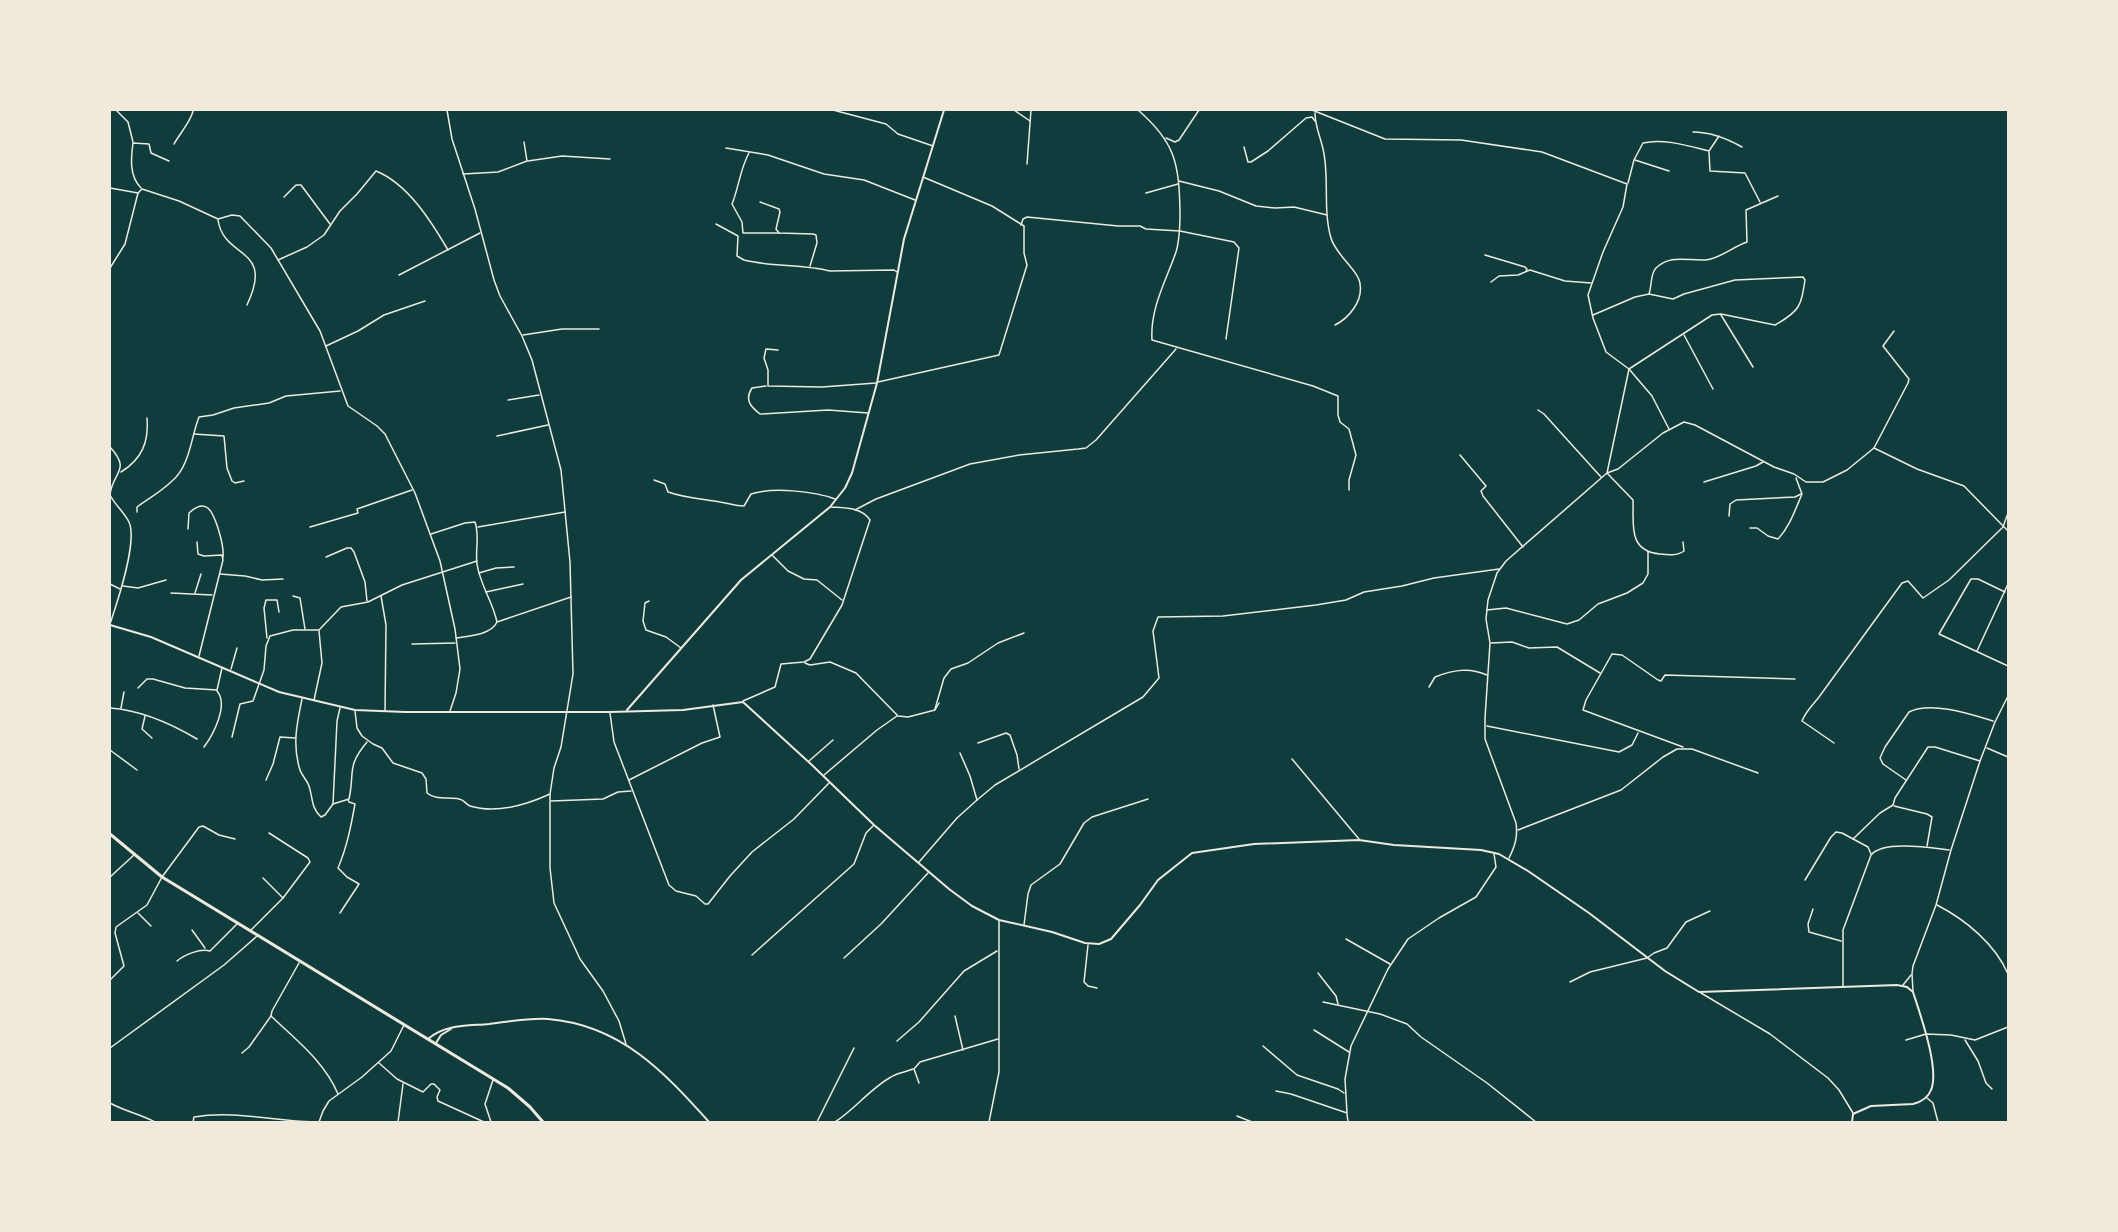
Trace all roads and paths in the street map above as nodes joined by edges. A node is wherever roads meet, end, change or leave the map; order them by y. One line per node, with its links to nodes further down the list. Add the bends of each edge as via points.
1 (116, 110): 18 (street, via 128,122)
2 (193, 110): 19 (street)
3 (447, 110): 32 (street)
4 (833, 110): 20 (street, via 886,124 898,134)
5 (944, 110): 20 (street)
6 (1014, 110): 12 (street)
7 (1031, 110): 12 (street)
8 (1138, 110): 15 (street)
9 (1199, 110): 15 (street, via 1176,141)
10 (1312, 110): 11 (street)
11 (1315, 112): 13 (street); 36 (street, via 1385,139 1461,140 1542,152)
12 (1030, 122): 30 (street)
13 (1315, 122): 21 (street, via 1312,117 1306,118 1251,162); 46 (street, via 1324,153)
14 (1693, 132): 16 (street)
15 (1162, 135): 34 (street, via 1176,164)
16 (1719, 136): 22 (street); 24 (street)
17 (524, 142): 29 (street)
18 (133, 143): 28 (street, via 149,144 151,153); 38 (street, via 134,179)
19 (174, 144)
20 (934, 146): 33 (street)
21 (1244, 147)
22 (1742, 147)
23 (726, 148): 25 (street)
24 (1709, 151): 27 (street, via 1649,141 1643,143); 45 (street, via 1710,171 1745,173)
25 (749, 152): 43 (street, via 824,174 864,180); 53 (street, via 732,204 743,233)
26 (610, 159): 29 (street, via 562,156)
27 (1634, 160): 31 (street); 36 (street)
28 (169, 161)
29 (527, 161): 32 (street, via 498,172)
30 (1027, 164)
31 (1669, 171)
32 (462, 174): 52 (street)
33 (923, 177): 43 (street); 50 (street, via 992,206)
34 (1178, 180): 35 (street); 46 (street, via 1256,206 1294,207)
35 (1179, 184): 40 (street); 51 (street)
36 (1628, 184): 63 (street, via 1623,207)
37 (110, 188): 39 (street)
38 (142, 189): 39 (street); 47 (street)
39 (138, 193): 58 (street, via 125,244)
40 (1146, 193)
41 (1778, 196): 45 (street)
42 (284, 197): 49 (street, via 301,185)
43 (916, 200): 60 (street)
44 (760, 202): 53 (street, via 779,209)
45 (1760, 202): 64 (street, via 1746,210 1747,242 1706,260 1670,258 1653,272)
46 (1327, 215): 69 (street, via 1334,246 1361,285 1354,309)
47 (218, 219): 56 (street, via 240,216); 66 (street, via 220,230 256,272)
48 (716, 224): 57 (street, via 738,236 737,256 741,259)
49 (331, 225): 54 (street, via 377,171 411,196); 56 (street, via 317,241)
50 (1021, 225): 51 (street, via 1028,217); 80 (street, via 1027,266 999,355)
51 (1180, 231): 74 (street, via 1238,246); 76 (street, via 1159,293 1151,337 1154,342)
52 (481, 233): 54 (street); 73 (street, via 500,296)
53 (779, 233): 57 (street, via 816,235)
54 (448, 250): 61 (street)
55 (1485, 255): 59 (street, via 1525,267)
56 (278, 260): 75 (street)
57 (810, 267): 60 (street)
58 (110, 268)
59 (1526, 271): 62 (street, via 1499,276); 63 (street)
60 (898, 273): 80 (street)
61 (399, 275)
62 (1491, 282)
63 (1592, 283): 68 (street, via 1588,295)
64 (1649, 294): 67 (street, via 1673,299 1735,280 1805,280 1801,305 1775,325); 68 (street)
65 (425, 301): 75 (street, via 384,315)
66 (247, 305)
67 (1721, 314): 72 (street, via 1712,315); 78 (street)
68 (1592, 315): 79 (street, via 1606,352)
69 (1335, 326)
70 (598, 329): 73 (street, via 562,329)
71 (1894, 331): 94 (street, via 1883,346 1909,379)
72 (1684, 334): 79 (street); 82 (street)
73 (522, 336): 84 (street)
74 (1226, 339)
75 (325, 346): 83 (street)
76 (1176, 348): 105 (street, via 1338,396 1340,422 1349,429 1356,455); 109 (street, via 1090,445 970,465)
77 (778, 350): 81 (street, via 765,349)
78 (1753, 367)
79 (1629, 369): 90 (street, via 1652,396); 98 (street)
80 (877, 383): 81 (street); 87 (street)
81 (768, 386): 87 (street, via 752,388 748,396 760,414 828,410)
82 (1713, 389)
83 (341, 391): 91 (street, via 286,396 202,416); 104 (street, via 348,406 385,434)
84 (540, 395): 85 (street); 89 (street)
85 (508, 400)
86 (1538, 410): 100 (street)
87 (868, 413): 107 (street, via 852,472)
88 (147, 418): 97 (street, via 145,446 134,462)
89 (549, 424): 92 (street); 110 (street, via 562,476)
90 (1669, 429): 96 (street, via 1680,422 1695,424); 98 (street, via 1618,469)
91 (193, 434): 102 (street, via 224,436 229,476 235,483); 111 (street, via 179,473 137,507)
92 (497, 436)
93 (110, 447): 97 (street, via 119,460)
94 (1874, 448): 99 (street, via 1847,470 1822,482 1809,483); 114 (street, via 1964,486)
95 (1460, 456): 123 (street, via 1486,486 1481,491 1483,496)
96 (1764, 461): 99 (street); 103 (street)
97 (120, 472): 140 (street, via 110,495 131,529)
98 (1607, 473): 100 (street); 124 (street, via 1634,500 1634,534)
99 (1794, 474): 106 (street)
100 (1602, 478): 123 (street)
101 (654, 480): 107 (street, via 665,484 668,492 735,506 744,506 751,494 773,490)
102 (244, 481)
103 (1704, 482)
104 (413, 490): 115 (street, via 357,509 358,513); 120 (street)
105 (1349, 490)
106 (1802, 494): 113 (street, via 1736,500 1730,504); 117 (street, via 1778,539)
107 (836, 499): 108 (street)
108 (830, 507): 109 (street); 125 (street)
109 (855, 510): 149 (street, via 868,516 869,524)
110 (565, 512): 116 (street); 148 (street)
111 (137, 513)
112 (2008, 513): 114 (street)
113 (1729, 516)
114 (2003, 526): 119 (street); 208 (street, via 1949,580 1924,598 1908,581 1902,583 1807,710 1802,722)
115 (309, 527)
116 (477, 527): 120 (street, via 473,521); 128 (street)
117 (1750, 528)
118 (188, 530): 127 (street, via 189,513 209,508 224,548)
119 (2008, 531)
120 (430, 535): 131 (street)
121 (197, 542): 127 (street, via 200,556)
122 (1683, 542): 124 (street, via 1684,551 1680,554)
123 (1523, 547): 130 (street)
124 (1648, 551): 152 (street, via 1648,574 1643,583 1598,604 1579,620 1566,624 1506,608)
125 (772, 555): 149 (street, via 788,571 817,580); 165 (street, via 741,580)
126 (326, 557): 151 (street, via 351,548)
127 (223, 558): 133 (street)
128 (477, 561): 131 (street); 134 (street)
129 (514, 567): 134 (street)
130 (1500, 568): 152 (street); 219 (street, via 1430,578 1364,592 1334,603 1223,616 1158,617 1153,631 1159,678 1143,697)
131 (442, 572): 147 (street); 159 (street)
132 (201, 574): 144 (street)
133 (220, 574): 135 (street); 145 (street)
134 (478, 574): 142 (street)
135 (283, 579)
136 (166, 580): 140 (street)
137 (110, 584): 140 (street)
138 (523, 584): 142 (street)
139 (2008, 584): 143 (street)
140 (122, 588): 155 (street)
141 (171, 592): 144 (street)
142 (485, 592): 154 (street)
143 (2005, 592): 166 (street); 166 (street, via 1971,579 1939,632 1940,636)
144 (195, 593): 145 (street)
145 (213, 596): 167 (street)
146 (293, 596): 156 (street, via 300,598)
147 (380, 596): 151 (street); 192 (street, via 386,625)
148 (571, 597): 154 (street); 194 (street, via 573,674)
149 (842, 600): 168 (street, via 810,659)
150 (649, 601): 165 (street, via 645,603 643,621 646,630)
151 (368, 602): 157 (street, via 341,607)
152 (1487, 610): 162 (street)
153 (279, 612): 160 (street, via 277,600 266,600)
154 (496, 622): 159 (street, via 483,633)
155 (110, 625): 167 (street)
156 (305, 630): 157 (street); 160 (street, via 279,632)
157 (319, 630): 182 (street, via 322,663)
158 (1024, 633): 190 (street, via 951,669 944,678)
159 (456, 638): 161 (street)
160 (267, 640): 175 (street)
161 (456, 642): 163 (street); 193 (street, via 459,680)
162 (1490, 643): 172 (street, via 1557,647); 173 (street)
163 (412, 644)
164 (237, 648): 171 (street)
165 (682, 648): 191 (street)
166 (1977, 652): 169 (street)
167 (199, 656): 170 (street)
168 (804, 662): 183 (street, via 780,664 775,687); 197 (street, via 830,662 856,674)
169 (2008, 666)
170 (223, 668): 171 (street); 178 (street)
171 (231, 670): 175 (street)
172 (1601, 674): 174 (street, via 1612,654 1617,653 1658,681 1665,675); 200 (street, via 1583,710)
173 (1487, 675): 176 (street, via 1469,670 1447,672 1435,677); 199 (street)
174 (1795, 679)
175 (260, 683): 181 (street); 201 (street, via 253,701 240,704)
176 (1430, 687)
177 (138, 688): 178 (street, via 153,679 184,688)
178 (217, 690): 209 (street, via 221,706 214,732)
179 (124, 692): 188 (street)
180 (2008, 696): 198 (street)
181 (302, 698): 182 (street); 203 (street)
182 (314, 701): 186 (street)
183 (742, 702): 185 (street); 217 (street)
184 (939, 703): 190 (street)
185 (713, 705): 191 (street); 223 (street, via 720,737)
186 (340, 707): 189 (street); 232 (street)
187 (110, 708): 188 (street)
188 (121, 708): 196 (street)
189 (355, 710): 192 (street); 206 (street, via 357,729)
190 (935, 710): 197 (street)
191 (627, 711): 195 (street)
192 (385, 712): 193 (street)
193 (449, 712): 194 (street)
194 (567, 712): 195 (street); 227 (street)
195 (610, 712): 223 (street, via 614,742)
196 (146, 716): 202 (street, via 142,729); 204 (street)
197 (898, 716): 221 (street)
198 (1995, 722): 211 (street); 224 (street, via 1928,708 1909,712 1880,758)
199 (1485, 726): 200 (street, via 1619,752 1632,745); 235 (street, via 1487,747)
200 (1639, 732): 210 (street)
201 (232, 736)
202 (152, 738)
203 (296, 738): 222 (street, via 280,737); 232 (street, via 300,771 309,784 318,816 323,817)
204 (197, 739)
205 (833, 740): 217 (street)
206 (368, 741): 227 (street, via 382,748 393,763 422,773 431,796 498,808 528,804); 229 (street, via 352,766)
207 (978, 743): 219 (street, via 1010,735)
208 (1834, 743)
209 (204, 747)
210 (1683, 747): 220 (street); 235 (street, via 1663,757 1621,790)
211 (1986, 748): 214 (street); 216 (street)
212 (110, 750): 218 (street)
213 (960, 753): 230 (street)
214 (2008, 757)
215 (1292, 759): 240 (street)
216 (1980, 761): 224 (street, via 1928,747); 242 (street)
217 (808, 762): 221 (street)
218 (137, 770)
219 (1019, 770): 230 (street)
220 (1758, 772)
221 (823, 776): 225 (street)
222 (266, 780)
223 (628, 780): 226 (street)
224 (1906, 780): 233 (street)
225 (830, 782): 226 (street, via 794,819 752,852 708,904 669,885); 234 (street)
226 (633, 791): 231 (street, via 603,799)
227 (550, 794): 231 (street)
228 (1148, 799): 262 (street, via 1084,823 1059,864 1031,885)
229 (348, 800): 232 (street); 258 (street, via 355,804 338,868 359,884)
230 (977, 800): 247 (street)
231 (550, 801): 303 (street, via 554,903 580,959 619,1021)
232 (333, 804)
233 (1893, 806): 239 (street); 241 (street, via 1932,817)
234 (874, 825): 247 (street); 271 (street, via 866,832 854,864)
235 (1517, 831): 246 (street)
236 (269, 833): 253 (street, via 310,860)
237 (110, 834): 244 (main road)
238 (234, 839): 250 (street, via 199,827)
239 (1853, 839): 245 (street, via 1868,847); 252 (street, via 1833,833)
240 (1359, 840): 243 (street); 268 (street, via 1254,844 1192,853 1158,880 1111,939)
241 (1927, 847): 242 (street); 245 (street, via 1878,849)
242 (1951, 850): 254 (street)
243 (1494, 853): 246 (street); 276 (street, via 1496,867 1476,897 1408,939)
244 (135, 855): 249 (street); 250 (main road)
245 (1871, 855): 267 (street)
246 (1508, 859): 273 (street, via 1589,913)
247 (918, 863): 248 (street)
248 (929, 872): 259 (street, via 972,906); 272 (street)
249 (110, 877)
250 (162, 877): 257 (street, via 147,905); 260 (main road)
251 (263, 878): 253 (street)
252 (1805, 880)
253 (283, 898): 264 (street)
254 (1936, 905): 278 (street); 279 (street, via 1982,938)
255 (1814, 909): 267 (street, via 1809,932)
256 (1710, 910): 273 (street, via 1686,922 1667,948)
257 (137, 913): 261 (street); 280 (street, via 116,927 124,968)
258 (340, 913)
259 (999, 920): 262 (street); 270 (street)
260 (237, 924): 264 (main road); 269 (street, via 211,950)
261 (151, 926)
262 (1024, 926): 268 (street)
263 (192, 930): 269 (street)
264 (250, 931): 265 (main road)
265 (257, 936): 275 (main road); 305 (street, via 224,965)
266 (1346, 939): 276 (street)
267 (1842, 942): 283 (street)
268 (1089, 944): 284 (street, via 1084,982)
269 (205, 949): 274 (street)
270 (998, 951): 298 (street); 301 (street, via 964,971)
271 (752, 955)
272 (844, 958)
273 (1647, 958): 281 (street, via 1590,972); 285 (street)
274 (177, 961)
275 (300, 962): 290 (street); 292 (main road)
276 (1391, 964): 289 (street)
277 (1318, 973): 288 (street, via 1336,996)
278 (1912, 974): 282 (street); 286 (street)
279 (2008, 974)
280 (110, 980)
281 (1570, 982)
282 (1903, 985): 283 (street); 286 (street)
283 (1843, 986): 285 (street)
284 (1097, 988)
285 (1700, 992): 322 (street, via 1770,1034 1828,1077)
286 (1913, 992): 296 (street)
287 (1323, 1002): 288 (street)
288 (1338, 1005): 289 (street)
289 (1367, 1012): 309 (street); 337 (street, via 1407,1024)
290 (272, 1016): 308 (street); 317 (street, via 328,1073)
291 (955, 1016): 307 (street)
292 (404, 1024): 297 (main road); 310 (street, via 391,1051)
293 (454, 1027): 297 (street); 302 (street); 303 (street, via 550,1020 583,1026)
294 (2008, 1027): 299 (street, via 1981,1038)
295 (1314, 1030): 309 (street)
296 (1926, 1035): 299 (street); 300 (street); 319 (street, via 1933,1071)
297 (428, 1039): 302 (main road)
298 (999, 1039): 307 (street); 334 (street, via 998,1084)
299 (1964, 1039): 315 (street)
300 (1906, 1040)
301 (897, 1041)
302 (436, 1043): 312 (main road)
303 (626, 1045): 331 (street, via 654,1064)
304 (1263, 1046): 318 (street, via 1297,1075)
305 (110, 1048)
306 (854, 1048): 332 (street)
307 (963, 1051): 311 (street, via 924,1060)
308 (242, 1053)
309 (1350, 1053): 318 (street)
310 (379, 1063): 313 (street); 317 (street)
311 (914, 1069): 314 (street); 333 (street, via 880,1084)
312 (493, 1079): 329 (street, via 485,1104); 330 (main road)
313 (403, 1083): 327 (street); 328 (street, via 423,1092 434,1084 440,1090 438,1101)
314 (919, 1083)
315 (1992, 1089)
316 (1276, 1091): 321 (street)
317 (338, 1094): 326 (street, via 325,1105)
318 (1345, 1094): 321 (street)
319 (1927, 1097): 322 (street, via 1913,1104 1864,1108); 339 (street, via 1933,1103)
320 (110, 1102): 324 (street)
321 (1347, 1113): 336 (street)
322 (1853, 1114): 338 (street)
323 (1237, 1116): 335 (street)
324 (155, 1122)
325 (193, 1122): 326 (street, via 194,1117 207,1116)
326 (319, 1122)
327 (398, 1122)
328 (484, 1122)
329 (490, 1122)
330 (543, 1122)
331 (709, 1122)
332 (817, 1122)
333 (836, 1122)
334 (989, 1122)
335 (1252, 1122)
336 (1348, 1122)
337 (1536, 1122)
338 (1852, 1122)
339 (1938, 1122)

